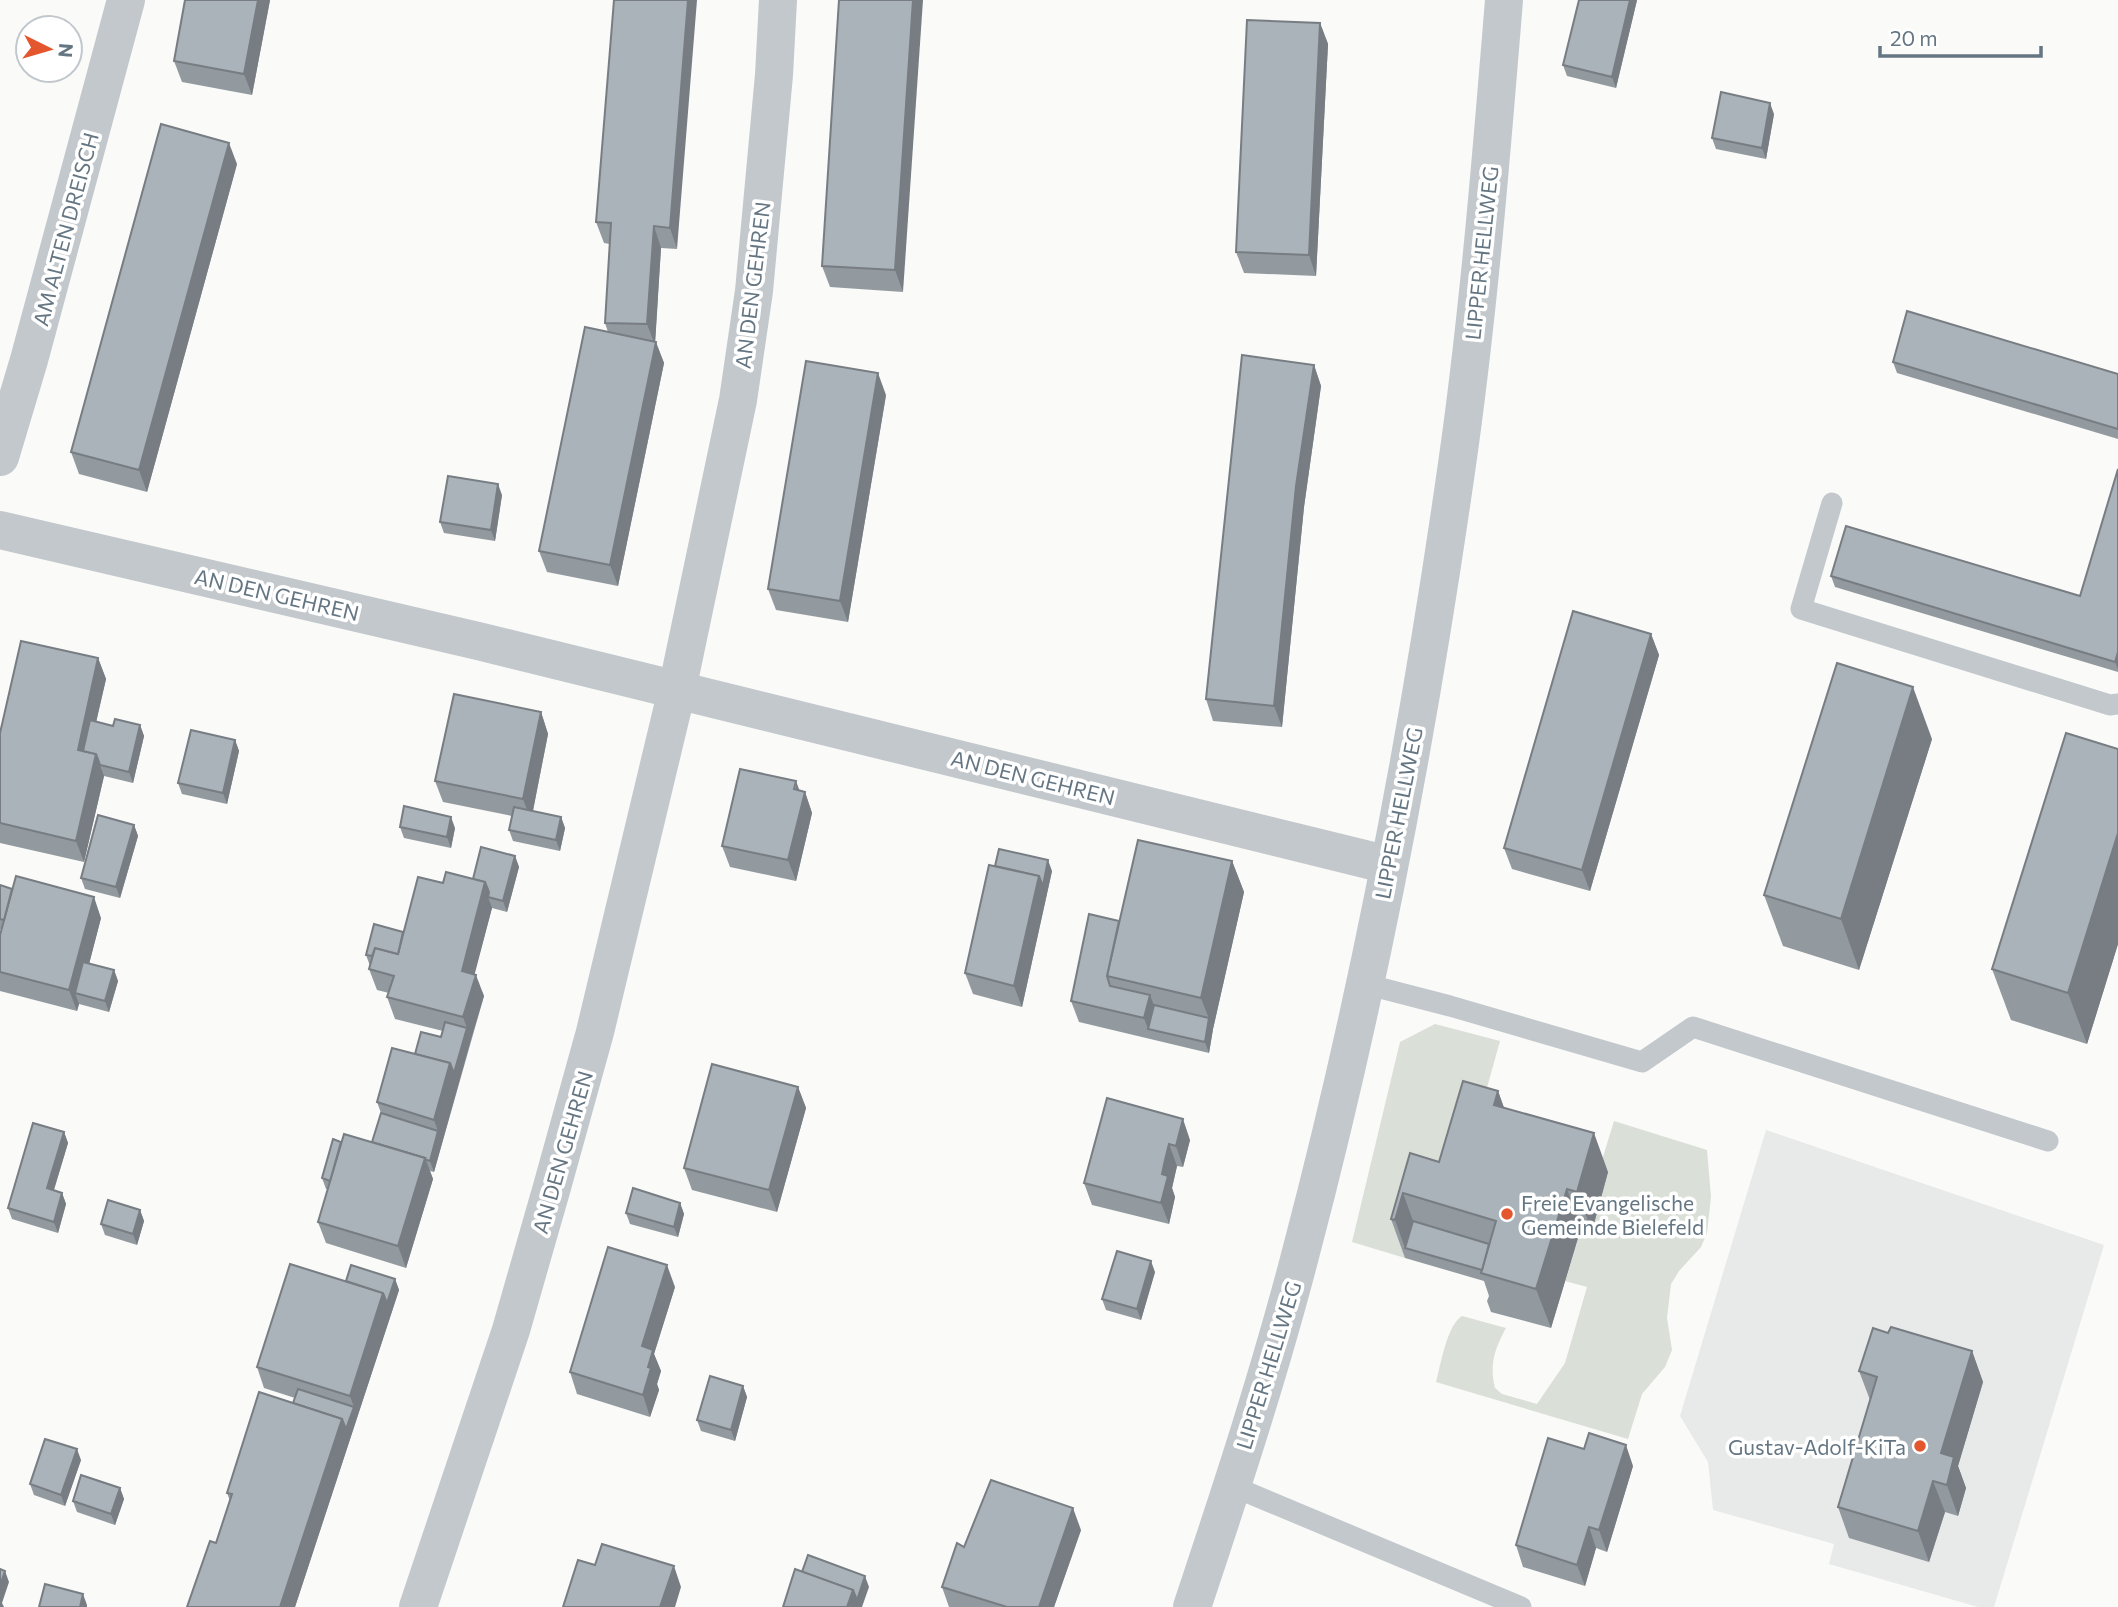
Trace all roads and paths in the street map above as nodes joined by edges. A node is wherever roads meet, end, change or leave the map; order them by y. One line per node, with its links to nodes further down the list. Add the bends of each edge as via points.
1 (126, 0): 4 (street, AM ALTEN DREISCH)
2 (778, 0): 7 (street, AN DEN GEHREN, via 754,291 740,387)
3 (1504, 0): 9 (street, LIPPER HELLWEG, via 1489,187 1460,439 1432,634)
4 (0, 457)
5 (1832, 503): 8 (lane, via 1801,609)
6 (0, 530): 7 (street, AN DEN GEHREN)
7 (677, 690): 9 (street, AN DEN GEHREN); 13 (street, AN DEN GEHREN, via 596,1032 511,1331)
8 (2118, 704)
9 (1389, 865): 10 (street, LIPPER HELLWEG)
10 (1365, 984): 11 (lane, via 1642,1062 1693,1027); 12 (street, LIPPER HELLWEG, via 1300,1257)
11 (2048, 1141)
12 (1232, 1486): 14 (street, LIPPER HELLWEG); 15 (lane)
13 (418, 1607)
14 (1192, 1607)
15 (1521, 1607)

